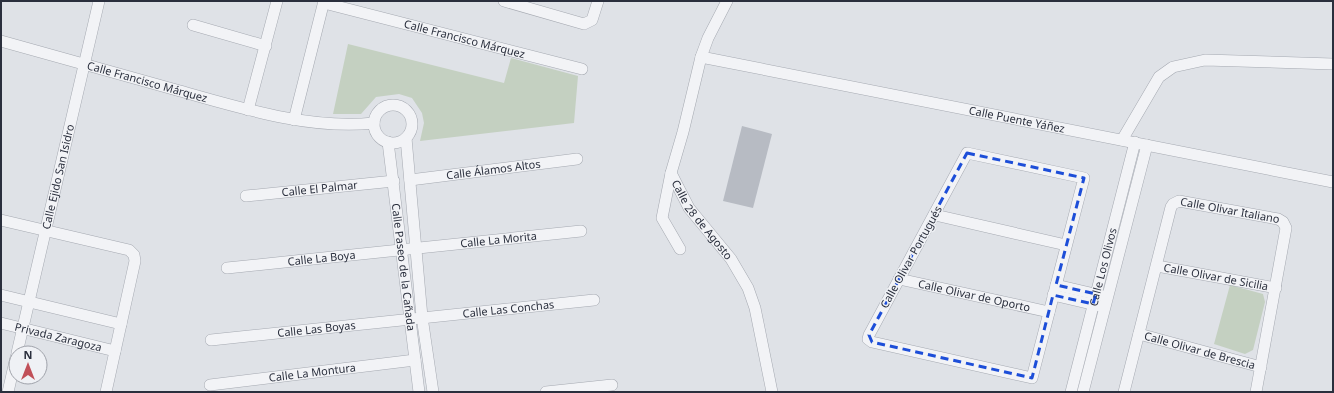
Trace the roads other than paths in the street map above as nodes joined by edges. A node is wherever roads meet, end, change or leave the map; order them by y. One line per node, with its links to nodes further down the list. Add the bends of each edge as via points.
1 (99, 1): 11 (street, Calle Ejido San Isidro)
2 (277, 1): 9 (street)
3 (504, 1): 4 (street, via 580,24 590,22)
4 (598, 1)
5 (727, 1): 10 (street, Calle 28 de Agosto)
6 (324, 2): 13 (street, Calle Francisco Márquez); 15 (street, Calle Francisco Márquez)
7 (193, 25): 9 (street)
8 (1, 41): 11 (street, Calle Francisco Márquez)
9 (266, 46): 14 (street)
10 (701, 57): 18 (street, Calle Puente Yáñez); 23 (street, Calle 28 de Agosto)
11 (84, 64): 14 (street, Calle Francisco Márquez); 30 (street, Calle Ejido San Isidro)
12 (1333, 64): 18 (street, via 1205,60 1173,67 1159,77)
13 (582, 69)
14 (248, 110): 15 (street, Calle Francisco Márquez)
15 (294, 120): 16 (street, Calle Francisco Márquez)
16 (374, 123): 17 (street, via 379,111 384,107 402,107 412,122 410,134); 19 (street, via 378,135)
17 (406, 138): 19 (street, via 400,142); 25 (street, Calle Paseo de la Cañada)
18 (1122, 140): 20 (street, Calle Puente Yáñez)
19 (388, 142): 24 (street, Calle Paseo de la Cañada)
20 (1135, 142): 21 (street, Calle Puente Yáñez); 42 (street, Calle Los Olivos)
21 (1147, 145): 26 (street, Calle Puente Yáñez); 45 (street, Calle Los Olivos)
22 (577, 159): 25 (street, Calle Álamos Altos)
23 (671, 173): 34 (street, via 662,218); 64 (street, Calle 28 de Agosto, via 689,208 729,256 748,288 756,308)
24 (394, 180): 27 (street, Calle El Palmar); 35 (street, Calle Paseo de la Cañada)
25 (410, 180): 33 (street, Calle Paseo de la Cañada)
26 (1333, 182)
27 (246, 196)
28 (935, 216): 32 (street); 32 (street, Calle Olivar Portugués, via 967,153 1084,178); 38 (street, Calle Olivar Portugués)
29 (1, 220): 30 (street)
30 (46, 231): 44 (street, Calle Ejido San Isidro); 50 (street, via 129,250 134,255 136,261)
31 (581, 231): 33 (street, Calle La Morita)
32 (1066, 244): 40 (street, Calle Olivar Portugués)
33 (417, 248): 35 (street, Calle La Boya); 47 (street, Calle Paseo de la Cañada)
34 (680, 249)
35 (401, 250): 37 (street, Calle La Boya); 48 (street, Calle Paseo de la Cañada)
36 (1157, 266): 39 (street, Calle Olivar de Sicilia); 39 (street, Calle Olivar Italiano, via 1171,207 1179,201 1192,202 1283,222 1287,232); 52 (street, Calle Olivar Italiano)
37 (227, 268)
38 (899, 279): 46 (street, Calle Olivar de Oporto); 46 (street, Calle Olivar Portugués, via 868,335 872,342 1032,378)
39 (1276, 288): 57 (street, Calle Olivar Italiano)
40 (1055, 290): 42 (street); 46 (street, Calle Olivar Portugués)
41 (1, 296): 44 (street)
42 (1095, 299): 45 (street); 65 (street, Calle Los Olivos)
43 (594, 300): 47 (street, Calle Las Conchas)
44 (29, 302): 50 (street); 51 (street, Calle Ejido San Isidro)
45 (1106, 302): 66 (street, Calle Los Olivos)
46 (1049, 312)
47 (422, 317): 48 (street, Calle Las Boyas); 62 (street, Calle Paseo de la Cañada)
48 (410, 318): 53 (street, Calle Las Boyas); 56 (street, Calle Paseo de la Cañada)
49 (1, 323): 51 (street, Privada Zaragoza)
50 (121, 324): 55 (street)
51 (23, 328): 54 (street, Calle Ejido San Isidro); 55 (street, Privada Zaragoza)
52 (1139, 334): 57 (street, Calle Olivar de Brescia); 67 (street, Calle Olivar Italiano)
53 (211, 340)
54 (19, 345)
55 (115, 351): 60 (street)
56 (415, 360): 58 (street, Calle La Montura); 61 (street, Calle Paseo de la Cañada)
57 (1261, 367): 68 (street, Calle Olivar Italiano)
58 (210, 385)
59 (612, 385): 63 (street)
60 (106, 392)
61 (419, 392)
62 (433, 392)
63 (546, 392)
64 (772, 392)
65 (1071, 392)
66 (1083, 392)
67 (1124, 392)
68 (1256, 392)

